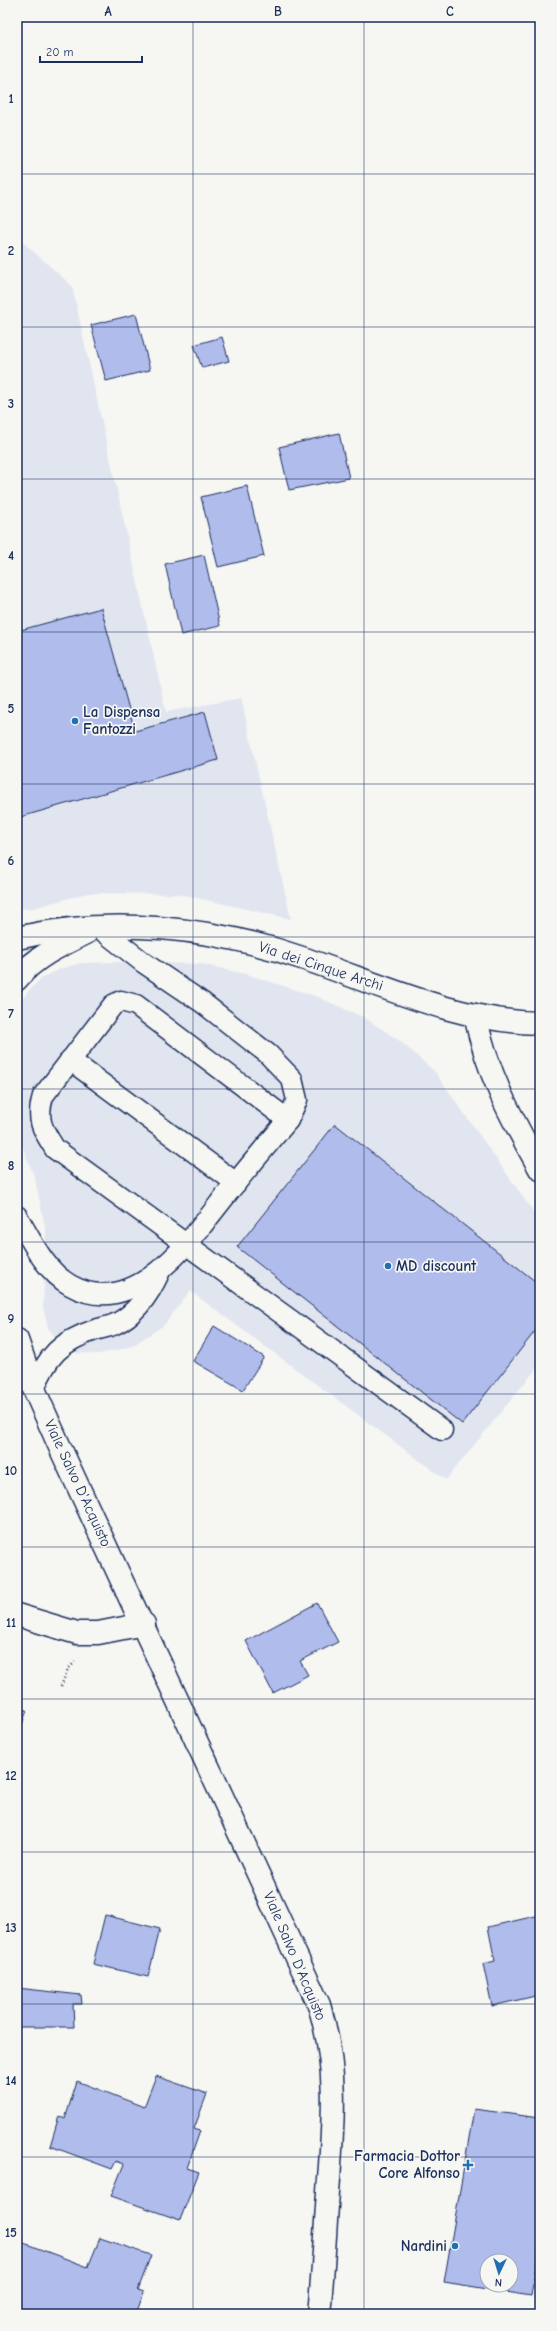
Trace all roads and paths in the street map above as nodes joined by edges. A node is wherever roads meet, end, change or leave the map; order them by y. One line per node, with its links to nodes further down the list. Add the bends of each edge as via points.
1 (98, 927): 2 (main road, Via dei Cinque Archi, via 35,933); 3 (main road, via 48,953); 4 (main road, Via dei Cinque Archi, via 134,925 190,931 251,944 300,957 421,1000); 7 (lane, via 203,1003 268,1054 292,1078 297,1100)
2 (17, 938)
3 (17, 979)
4 (476, 1015): 5 (main road, Via dei Cinque Archi); 8 (main road, via 482,1046 492,1076)
5 (540, 1023)
6 (70, 1060): 7 (lane, via 113,1005 121,1001 136,1005); 9 (lane); 11 (lane, via 43,1096 39,1110 42,1129 55,1149)
7 (288, 1120): 9 (lane)
8 (540, 1169)
9 (236, 1183): 11 (lane)
10 (17, 1216): 12 (lane, via 36,1250 54,1273 70,1286 109,1295 128,1290)
11 (187, 1244): 12 (lane); 15 (lane)
12 (160, 1271): 14 (lane, via 152,1290 132,1312 115,1324 75,1337 57,1348 42,1367)
13 (17, 1340): 14 (main road, Viale Salvo D'Acquisto)
14 (34, 1389): 17 (main road, Viale Salvo D'Acquisto)
15 (442, 1430)
16 (17, 1615): 17 (main road, via 82,1634)
17 (144, 1624): 20 (main road, Viale Salvo D'Acquisto, via 312,1987 329,2038 333,2073 333,2129)
18 (68, 1670): 19 (path)
19 (61, 1686)
20 (319, 2314)

